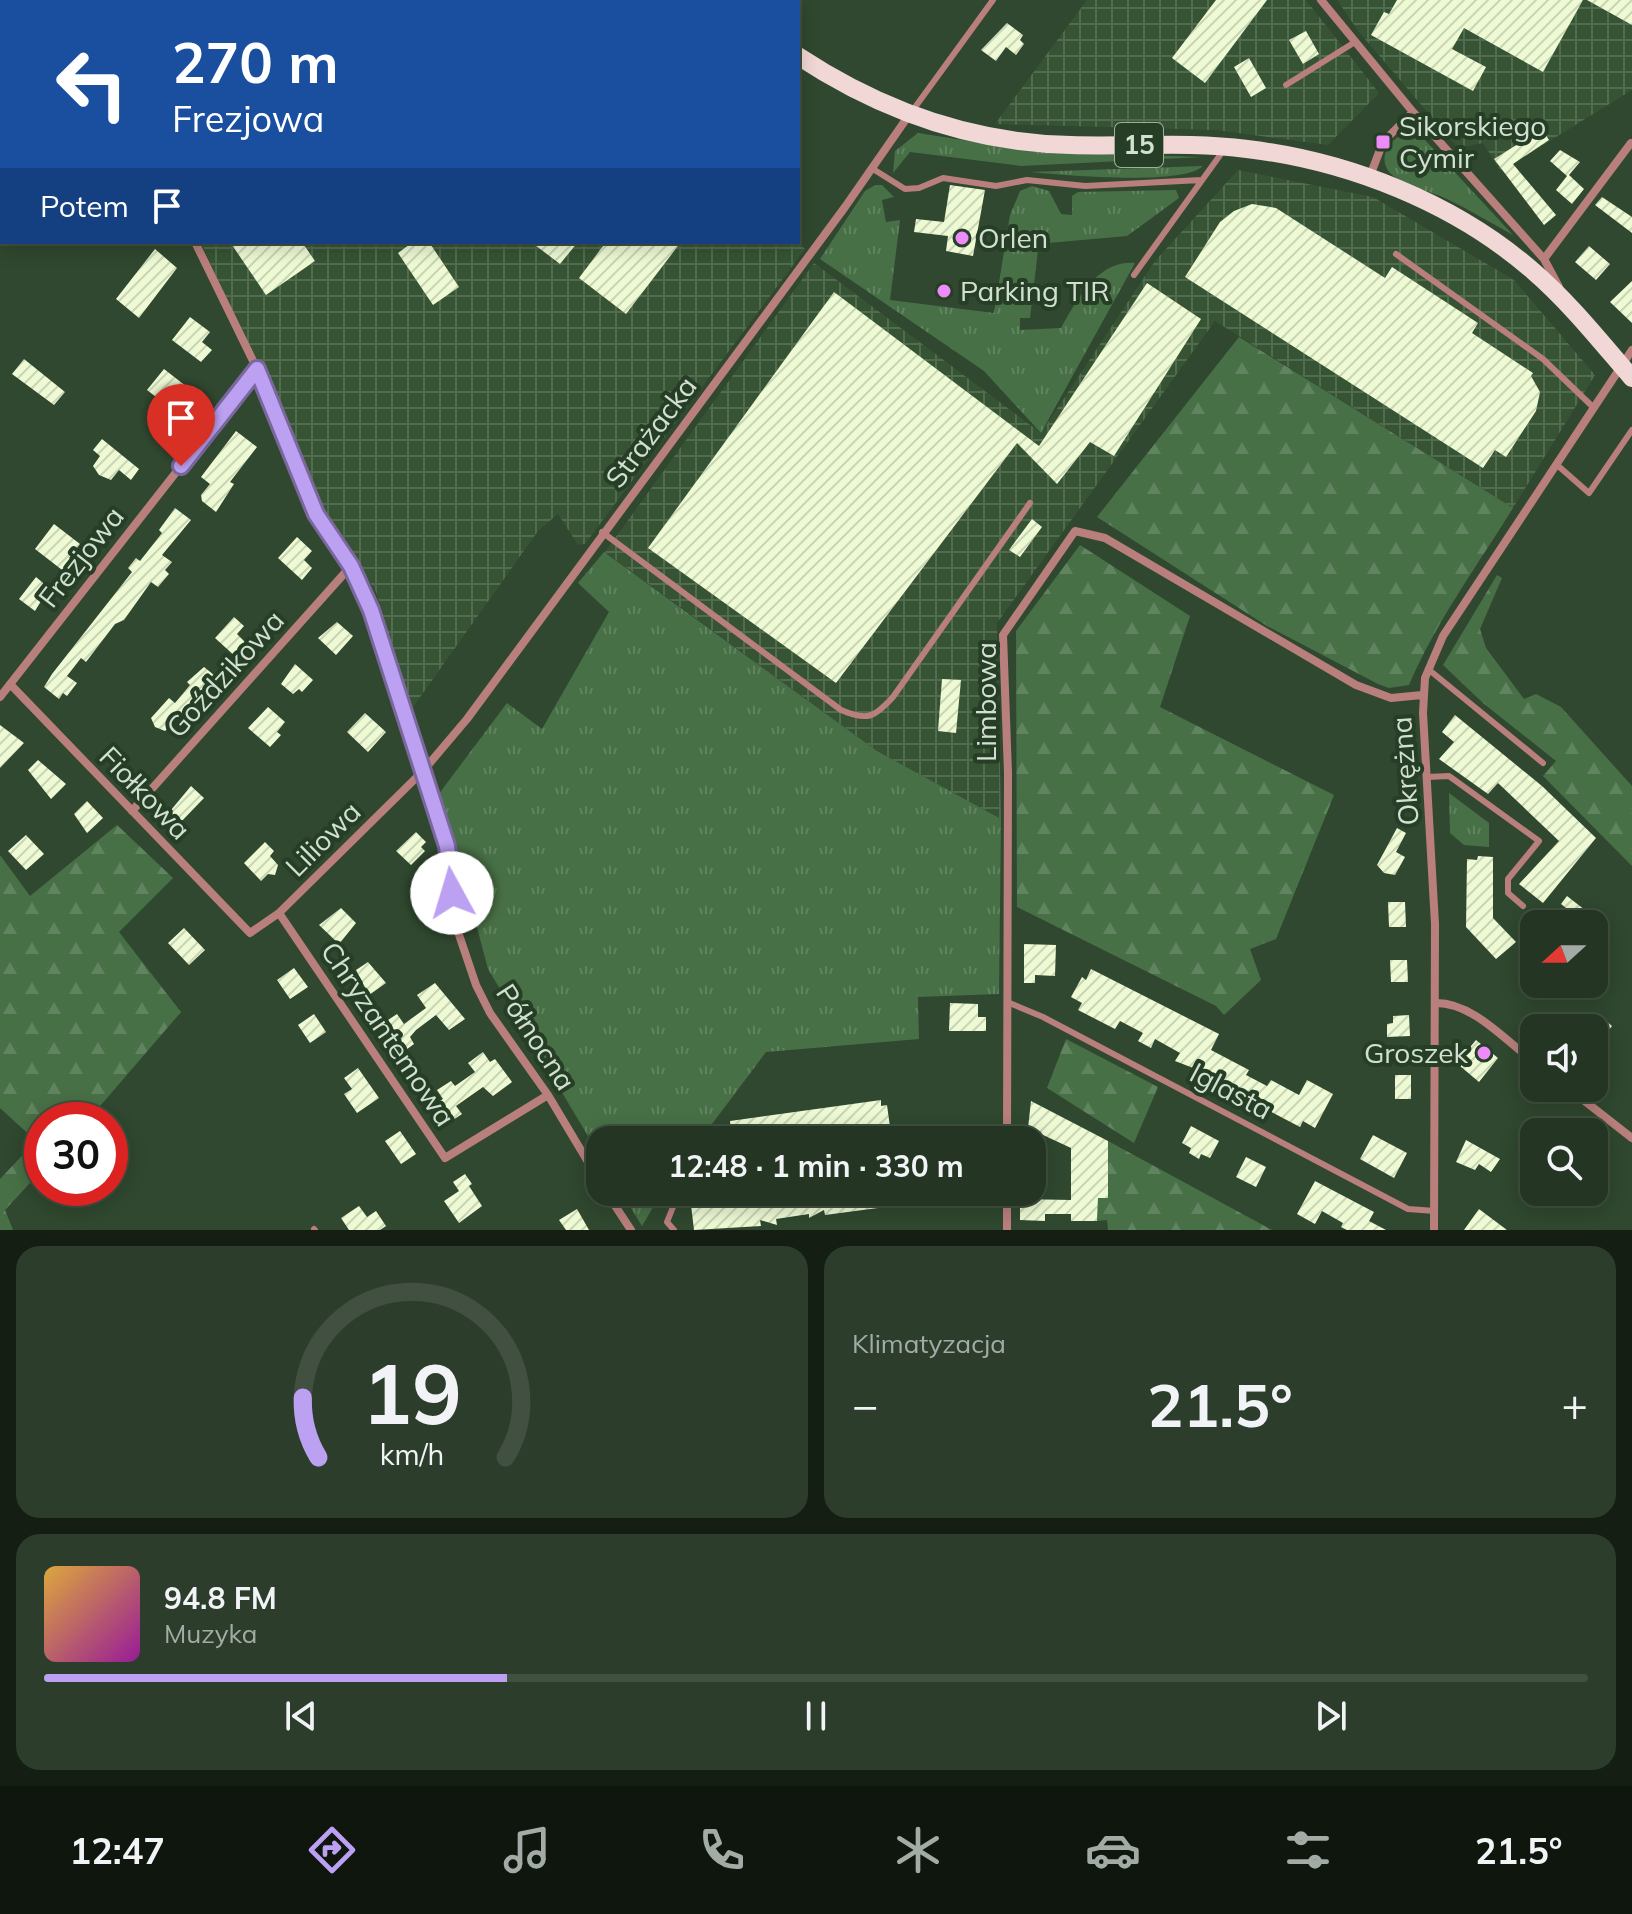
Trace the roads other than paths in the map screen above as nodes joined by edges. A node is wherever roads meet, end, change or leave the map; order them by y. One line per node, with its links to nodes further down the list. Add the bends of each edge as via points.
1 (993, 0): 7 (lane)
2 (1321, 0): 3 (street)
3 (1355, 42): 5 (lane); 6 (street)
4 (800, 57): 7 (main road, 15, via 854,90)
5 (1286, 85)
6 (1413, 112): 11 (street, via 1383,142); 15 (street)
7 (910, 114): 9 (main road, 15, via 983,137 1025,143); 10 (street, Strażacka)
8 (1631, 143): 15 (street)
9 (1226, 147): 11 (main road, 15, via 1328,164); 12 (lane)
10 (873, 169): 12 (lane, via 905,189 943,178 996,186 1027,180 1085,186); 24 (street, Strażacka)
11 (1369, 178): 17 (main road, 15, via 1486,235)
12 (1201, 180): 16 (lane)
13 (196, 244): 19 (street, Północna)
14 (1396, 254): 20 (lane, via 1543,359)
15 (1544, 259): 17 (street)
16 (1134, 275)
17 (1569, 306): 18 (main road, 15)
18 (1628, 365): 20 (street, Okrężna)
19 (257, 369): 25 (street, Północna, via 316,514); 27 (street, Frezjowa)
20 (1594, 408): 22 (street, Okrężna)
21 (1632, 430): 22 (lane, via 1589,493)
22 (1556, 464): 26 (street, Okrężna, via 1443,636)
23 (1030, 503): 24 (lane, via 893,697 875,716 862,719 841,710)
24 (602, 532): 31 (street, Strażacka, via 544,618)
25 (351, 566): 31 (street, Północna, via 371,610); 33 (street, Goździkowa)
26 (1428, 669): 28 (street, Okrężna); 30 (lane)
27 (10, 684): 29 (street, Frezjowa); 33 (street, Fiołkowa)
28 (1422, 695): 32 (street, Okrężna); 37 (street, Limbowa, via 1391,698 1356,685 1105,538 1075,531 1003,635)
29 (0, 697)
30 (1543, 763)
31 (423, 771): 35 (street, Liliowa); 40 (street, Północna, via 447,846 453,917 476,985)
32 (1427, 777): 34 (lane, via 1449,776 1539,841 1508,879 1508,893); 38 (street, Okrężna)
33 (132, 811): 36 (street, Fiołkowa)
34 (1523, 906)
35 (279, 913): 36 (street, Liliowa); 40 (street, Chryzantemowa, via 445,1158)
36 (250, 933)
37 (1007, 1002): 42 (street, Limbowa); 48 (lane, Iglasta, via 1408,1209)
38 (1435, 1003): 39 (street, via 1465,1009); 48 (street, Okrężna)
39 (1520, 1051)
40 (548, 1095): 44 (street, Północna)
41 (1586, 1102): 43 (street)
42 (1007, 1126)
43 (1632, 1138)
44 (586, 1159)
45 (615, 1206): 49 (street)
46 (673, 1206): 50 (lane, via 667,1222)
47 (1007, 1206): 51 (street)
48 (1435, 1211): 52 (street, Okrężna)
49 (631, 1230)
50 (674, 1230)
51 (1007, 1230)
52 (1434, 1230)

